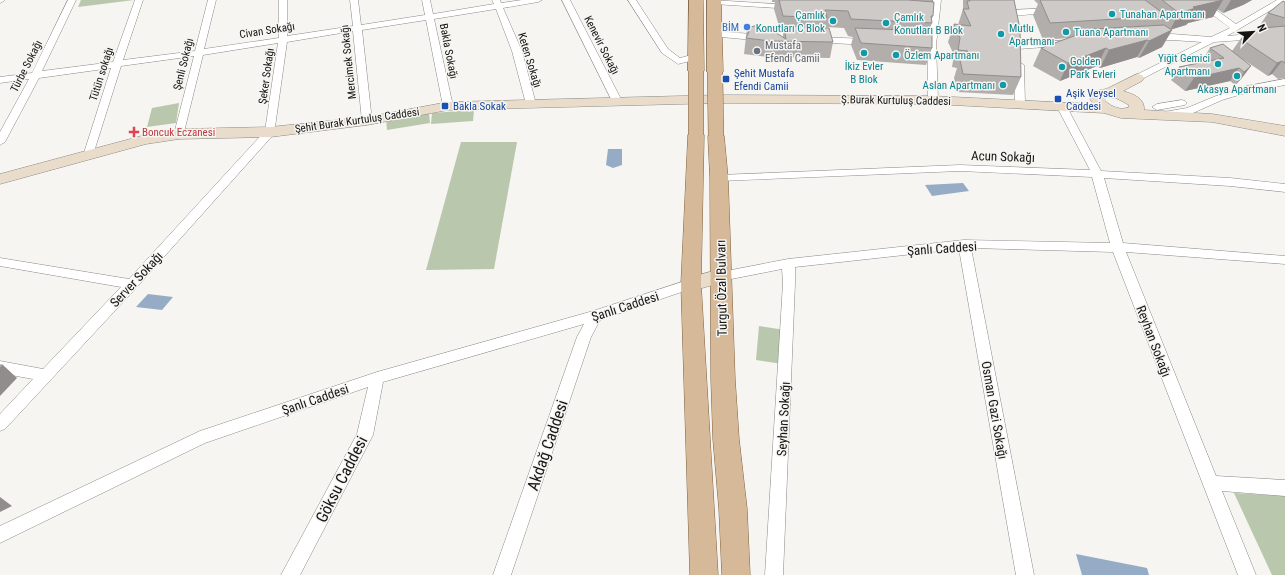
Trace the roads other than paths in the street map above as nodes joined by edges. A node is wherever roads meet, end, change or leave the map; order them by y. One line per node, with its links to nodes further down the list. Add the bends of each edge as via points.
1 (72, 0): 38 (street, Türbe Sokağı)
2 (139, 0): 36 (street, Tütün sokağı)
3 (212, 0): 35 (street, Şenli Sokağı)
4 (283, 0): 29 (street, Şeker Sokağı)
5 (354, 0): 22 (street, Mercimek Sokağı)
6 (426, 0): 21 (street, Bakla Sokağı)
7 (538, 0): 15 (street, Civan Sokağı)
8 (566, 0): 44 (street, Kenevir Sokağı)
9 (632, 0): 37 (street, via 665,51 678,61)
10 (696, 0): 37 (main road, Turgut Özal Bulvarı)
11 (937, 0): 45 (street, via 928,45)
12 (1197, 0): 24 (street)
13 (714, 1): 17 (street); 25 (main road, Turgut Özal Bulvarı)
14 (1275, 2): 16 (street); 19 (street); 24 (street)
15 (497, 3): 21 (street, Civan Sokağı); 47 (street, Keten Sokağı, via 517,51)
16 (1285, 4)
17 (802, 7)
18 (1059, 10): 20 (street)
19 (1285, 12)
20 (1012, 13)
21 (430, 16): 22 (street, Civan Sokağı); 50 (street, Bakla Sokağı)
22 (357, 28): 29 (street, Civan Sokağı); 55 (street, Mercimek Sokağı)
23 (1159, 28): 27 (street)
24 (1236, 28): 32 (street)
25 (714, 34): 28 (street); 59 (main road, Turgut Özal Bulvarı, bridge, via 715,72)
26 (1285, 34): 32 (street)
27 (1172, 37): 30 (street); 32 (street)
28 (771, 38)
29 (284, 39): 35 (street, Civan Sokağı); 57 (street, Şeker Sokağı)
30 (1141, 39)
31 (809, 40): 33 (street)
32 (1211, 40): 39 (street)
33 (878, 43)
34 (1079, 43): 49 (street, via 1017,43)
35 (198, 53): 36 (street, Civan Sokağı); 58 (street, Şenli Sokağı)
36 (117, 64): 38 (street, Civan Sokağı); 61 (street, Tütün sokağı)
37 (696, 64): 59 (main road, Turgut Özal Bulvarı, bridge)
38 (36, 74): 40 (street, Civan Sokağı); 60 (street, Türbe Sokağı)
39 (1137, 78): 46 (street); 48 (street)
40 (0, 80)
41 (1285, 82): 42 (street, via 1250,88)
42 (1219, 98): 52 (street); 53 (street)
43 (720, 99): 44 (street, Şehit Burak Kurtuluş Caddesi); 45 (street, Ş.Burak Kurtuluş Caddesi)
44 (617, 100): 47 (street, Şehit Burak Kurtuluş Caddesi)
45 (933, 100): 49 (street, Ş.Burak Kurtuluş Caddesi)
46 (1104, 100): 48 (street, via 1119,113); 51 (street)
47 (531, 104): 50 (street, Şehit Burak Kurtuluş Caddesi, via 502,108)
48 (1132, 104): 52 (street)
49 (1020, 105): 51 (street, Ş.Burak Kurtuluş Caddesi)
50 (448, 106): 55 (street, Şehit Burak Kurtuluş Caddesi)
51 (1067, 107): 62 (street, Reyhan Sokağı)
52 (1157, 111): 53 (street); 54 (street)
53 (1189, 111): 54 (street)
54 (1212, 118): 56 (street)
55 (367, 121): 57 (street, Şehit Burak Kurtuluş Caddesi)
56 (1280, 128)
57 (270, 132): 58 (street, Şehit Burak Kurtuluş Caddesi); 72 (street, Server Sokağı)
58 (179, 134): 61 (street, Şehit Burak Kurtuluş Caddesi, via 145,140)
59 (706, 136): 63 (main road, Turgut Özal Bulvarı); 73 (main road, Turgut Özal Bulvarı)
60 (0, 142)
61 (88, 156): 64 (street, Şehit Burak Kurtuluş Caddesi)
62 (1097, 174): 63 (street, Acun Sokağı, via 960,168); 65 (street, Acun Sokağı); 67 (street, Reyhan Sokağı)
63 (719, 178): 71 (main road, Turgut Özal Bulvarı)
64 (0, 179)
65 (1285, 188)
66 (964, 244): 67 (street, Şanlı Caddesi); 70 (street, Şanlı Caddesi); 87 (street, Osman Gazi Sokağı)
67 (1118, 248): 68 (street, Şanlı Caddesi); 79 (street, Reyhan Sokağı)
68 (1285, 260)
69 (0, 262): 72 (street)
70 (788, 263): 71 (street, Şanlı Caddesi); 86 (street, Seyhan Sokağı)
71 (721, 276): 73 (street, Şanlı Caddesi); 85 (main road, Turgut Özal Bulvarı, via 725,416 734,509)
72 (132, 284): 76 (street, Server Sokağı)
73 (691, 284): 74 (street, Şanlı Caddesi); 84 (main road, Turgut Özal Bulvarı)
74 (595, 316): 77 (street, Şanlı Caddesi); 83 (street, Akdağ Caddesi, via 584,337)
75 (0, 367): 76 (street)
76 (45, 375): 78 (street, Server Sokağı)
77 (377, 378): 81 (street, Şanlı Caddesi, via 200,438); 82 (street, Göksu Caddesi, via 365,435)
78 (0, 424)
79 (1210, 483): 80 (street); 88 (street, Reyhan Sokağı)
80 (1285, 488)
81 (0, 535)
82 (290, 575)
83 (502, 575)
84 (704, 575)
85 (736, 575)
86 (774, 575)
87 (1025, 575)
88 (1247, 575)

